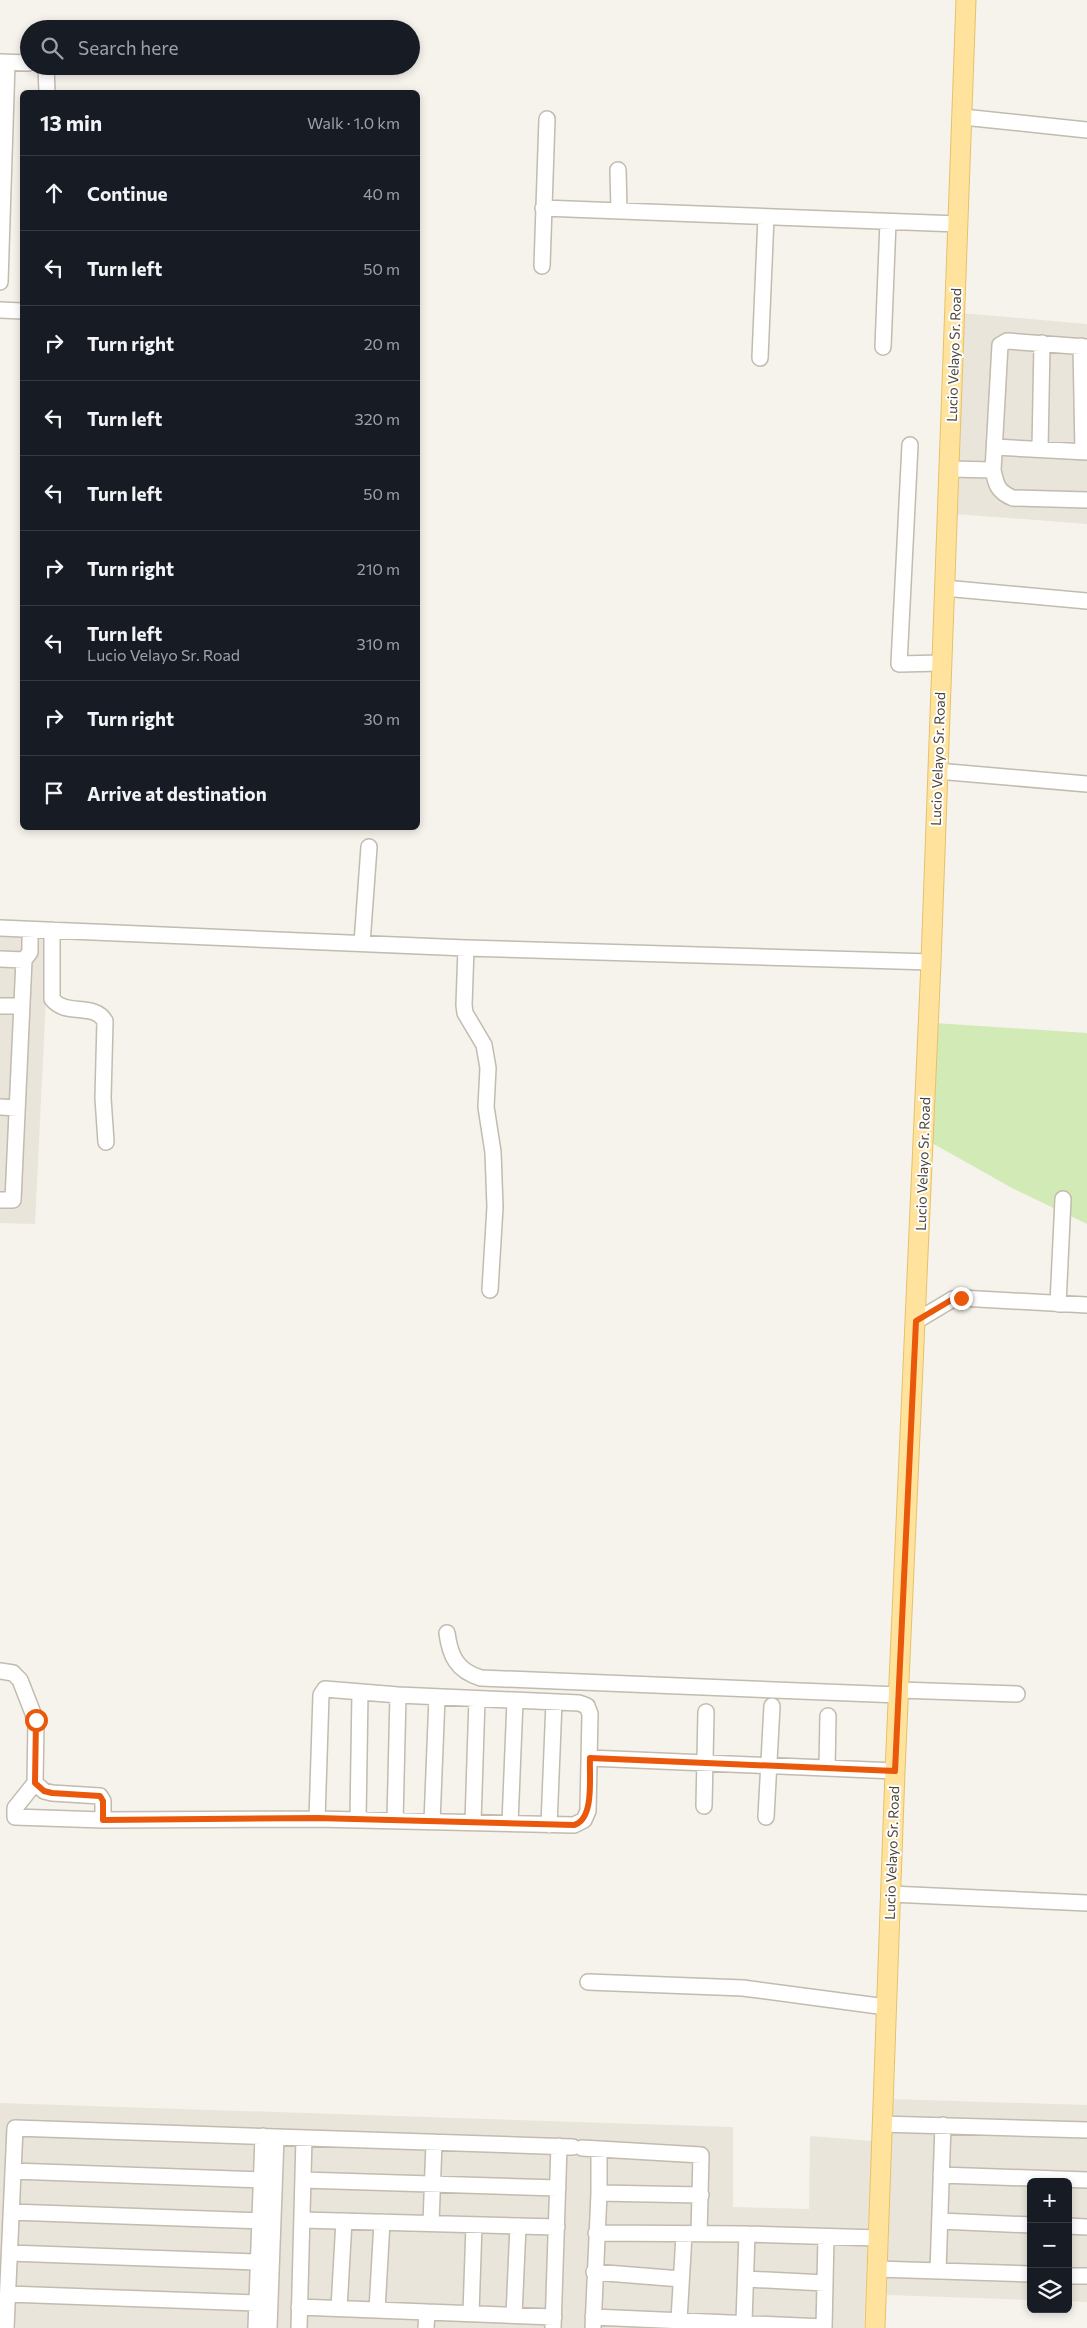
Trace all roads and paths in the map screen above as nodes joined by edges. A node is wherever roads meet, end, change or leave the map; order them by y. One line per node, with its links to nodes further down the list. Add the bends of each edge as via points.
1 (966, 0): 6 (main road, Lucio Velayo Sr. Road)
2 (4, 62): 3 (street); 16 (street)
3 (20, 63)
4 (46, 75): 5 (street)
5 (47, 90)
6 (963, 116): 8 (street); 14 (main road, Lucio Velayo Sr. Road)
7 (547, 119): 10 (street)
8 (1087, 130)
9 (618, 170): 11 (street)
10 (543, 208): 11 (street); 15 (street)
11 (619, 211): 12 (street)
12 (766, 217): 13 (street); 22 (street)
13 (888, 222): 14 (street); 21 (street)
14 (958, 224): 27 (main road, Lucio Velayo Sr. Road)
15 (542, 266)
16 (0, 282)
17 (0, 310): 18 (street)
18 (20, 311)
19 (1042, 343): 20 (street); 24 (street, via 1007,341 1000,345); 25 (street)
20 (1084, 346): 26 (street)
21 (883, 347)
22 (760, 358)
23 (910, 445): 32 (street, via 899,664)
24 (995, 448): 25 (street); 28 (street)
25 (1040, 449): 26 (street)
26 (1085, 452)
27 (950, 469): 28 (street); 30 (main road, Lucio Velayo Sr. Road)
28 (993, 470): 29 (street, via 996,486 1013,498)
29 (1087, 500)
30 (944, 588): 31 (street); 32 (main road, Lucio Velayo Sr. Road)
31 (1087, 602)
32 (942, 663): 33 (main road, Lucio Velayo Sr. Road)
33 (937, 771): 34 (street); 43 (main road, Lucio Velayo Sr. Road)
34 (1087, 784)
35 (369, 847): 39 (street)
36 (0, 928): 37 (street)
37 (52, 930): 39 (street); 48 (street, via 52,999 64,1009 95,1012 105,1021 103,1098)
38 (30, 939): 42 (street, via 30,952)
39 (362, 943): 40 (street)
40 (466, 948): 43 (street); 52 (street, via 465,1013 484,1045 488,1068 486,1107 493,1152 495,1207)
41 (0, 960): 42 (street)
42 (24, 960): 45 (street)
43 (931, 962): 55 (main road, Lucio Velayo Sr. Road)
44 (0, 1006): 45 (street)
45 (22, 1006): 47 (street)
46 (0, 1107): 47 (street)
47 (17, 1108): 49 (street)
48 (106, 1142)
49 (7, 1153): 51 (street, via 12,1200)
50 (1063, 1199): 53 (street)
51 (0, 1200)
52 (490, 1290)
53 (1058, 1304): 54 (street); 55 (street, via 961,1298 953,1299)
54 (1087, 1305)
55 (916, 1321): 59 (main road, Lucio Velayo Sr. Road)
56 (447, 1633): 59 (street, via 453,1659 471,1675 481,1678)
57 (0, 1671): 74 (street, via 12,1673 20,1680 36,1720)
58 (360, 1692): 61 (street); 77 (street, via 327,1688 320,1695); 79 (street)
59 (896, 1693): 60 (street); 73 (main road, Lucio Velayo Sr. Road)
60 (1017, 1694)
61 (398, 1695): 62 (street); 80 (street)
62 (437, 1697): 63 (street); 81 (street)
63 (477, 1699): 64 (street); 82 (street)
64 (515, 1701): 65 (street); 83 (street)
65 (554, 1702): 69 (street, via 587,1706 590,1714); 84 (street)
66 (772, 1706): 71 (street)
67 (706, 1712): 70 (street)
68 (828, 1716): 72 (street)
69 (590, 1758): 70 (street); 84 (street, via 586,1817 574,1825)
70 (705, 1763): 71 (street); 75 (street)
71 (768, 1767): 72 (street); 76 (street)
72 (827, 1768): 73 (street)
73 (892, 1771): 85 (main road, Lucio Velayo Sr. Road)
74 (35, 1783): 78 (street, via 52,1793 100,1796); 78 (street, via 15,1808 15,1817)
75 (704, 1806)
76 (766, 1817)
77 (317, 1818): 78 (street); 79 (street)
78 (103, 1820)
79 (358, 1820): 80 (street)
80 (395, 1821): 81 (street)
81 (432, 1822): 82 (street)
82 (473, 1822): 83 (street)
83 (510, 1823): 84 (street)
84 (549, 1824)
85 (890, 1894): 86 (street); 88 (main road, Lucio Velayo Sr. Road)
86 (1087, 1903)
87 (588, 1982): 88 (street, via 743,1988)
88 (886, 2006): 89 (main road, Lucio Velayo Sr. Road)
89 (882, 2124): 90 (street); 124 (main road, Lucio Velayo Sr. Road)
90 (943, 2125): 91 (street); 98 (street)
91 (1087, 2130)
92 (270, 2137): 93 (street); 97 (street, via 15,2128); 99 (street); 151 (street)
93 (304, 2138): 94 (street); 100 (street)
94 (434, 2142): 95 (street); 102 (street)
95 (571, 2147): 96 (street); 103 (street)
96 (599, 2149): 104 (street); 105 (street, via 701,2155)
97 (13, 2170): 99 (street); 106 (street)
98 (941, 2175): 101 (street); 109 (street)
99 (262, 2180): 110 (street)
100 (303, 2180): 102 (street); 107 (street)
101 (1087, 2180)
102 (432, 2184): 103 (street); 112 (street)
103 (558, 2188): 117 (street)
104 (599, 2193): 105 (street); 119 (street)
105 (701, 2195): 120 (street)
106 (11, 2212): 110 (street); 125 (street)
107 (302, 2220): 108 (street); 138 (street)
108 (344, 2221): 111 (street); 139 (street)
109 (940, 2221): 114 (street); 128 (street)
110 (260, 2222): 126 (street)
111 (382, 2222): 112 (street); 140 (street)
112 (431, 2223): 113 (street)
113 (474, 2225): 115 (street); 142 (street)
114 (1027, 2225)
115 (518, 2226): 117 (street); 143 (street)
116 (1072, 2226): 118 (street)
117 (557, 2227): 145 (street)
118 (1087, 2227)
119 (596, 2233): 122 (street); 129 (street)
120 (700, 2234): 121 (street); 122 (street)
121 (747, 2234): 123 (street); 134 (street)
122 (684, 2235): 133 (street)
123 (826, 2237): 124 (street); 135 (street)
124 (878, 2238): 127 (main road, Lucio Velayo Sr. Road)
125 (10, 2253): 126 (street); 136 (street)
126 (258, 2262): 137 (street)
127 (877, 2269): 128 (street); 154 (main road, Lucio Velayo Sr. Road)
128 (938, 2271): 130 (street)
129 (594, 2272): 133 (street); 147 (street)
130 (1027, 2274)
131 (1072, 2276): 132 (street)
132 (1087, 2276)
133 (681, 2279): 144 (street)
134 (746, 2279): 135 (street); 146 (street)
135 (825, 2284): 148 (street)
136 (8, 2294): 137 (street); 149 (street)
137 (257, 2303): 150 (street)
138 (299, 2307): 139 (street); 152 (street)
139 (339, 2308): 140 (street)
140 (377, 2310): 141 (street)
141 (427, 2312): 142 (street); 153 (street)
142 (471, 2314): 143 (street)
143 (514, 2315): 145 (street)
144 (679, 2320): 146 (street); 147 (street)
145 (553, 2322)
146 (744, 2322): 148 (street)
147 (593, 2323)
148 (824, 2327)
149 (6, 2328)
150 (256, 2328)
151 (269, 2328)
152 (299, 2328)
153 (426, 2328)
154 (875, 2328)

